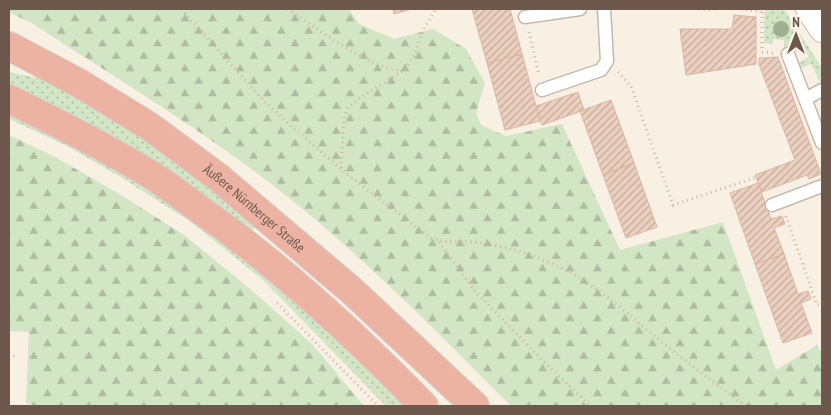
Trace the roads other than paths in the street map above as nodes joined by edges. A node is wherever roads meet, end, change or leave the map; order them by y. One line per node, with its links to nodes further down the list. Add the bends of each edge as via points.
1 (580, 9): 4 (lane)
2 (604, 9): 8 (lane, via 607,61 601,70)
3 (808, 9): 5 (street)
4 (526, 17)
5 (822, 30)
6 (9, 46): 16 (highway, Äußere Nürnberger Straße, via 133,116 218,177 351,290)
7 (788, 54): 11 (lane)
8 (542, 90)
9 (822, 90): 11 (lane)
10 (9, 99): 15 (highway, via 86,137 154,177 232,232 338,322)
11 (805, 99): 12 (lane)
12 (822, 143)
13 (822, 186): 14 (lane)
14 (777, 203)
15 (424, 406)
16 (475, 406)

